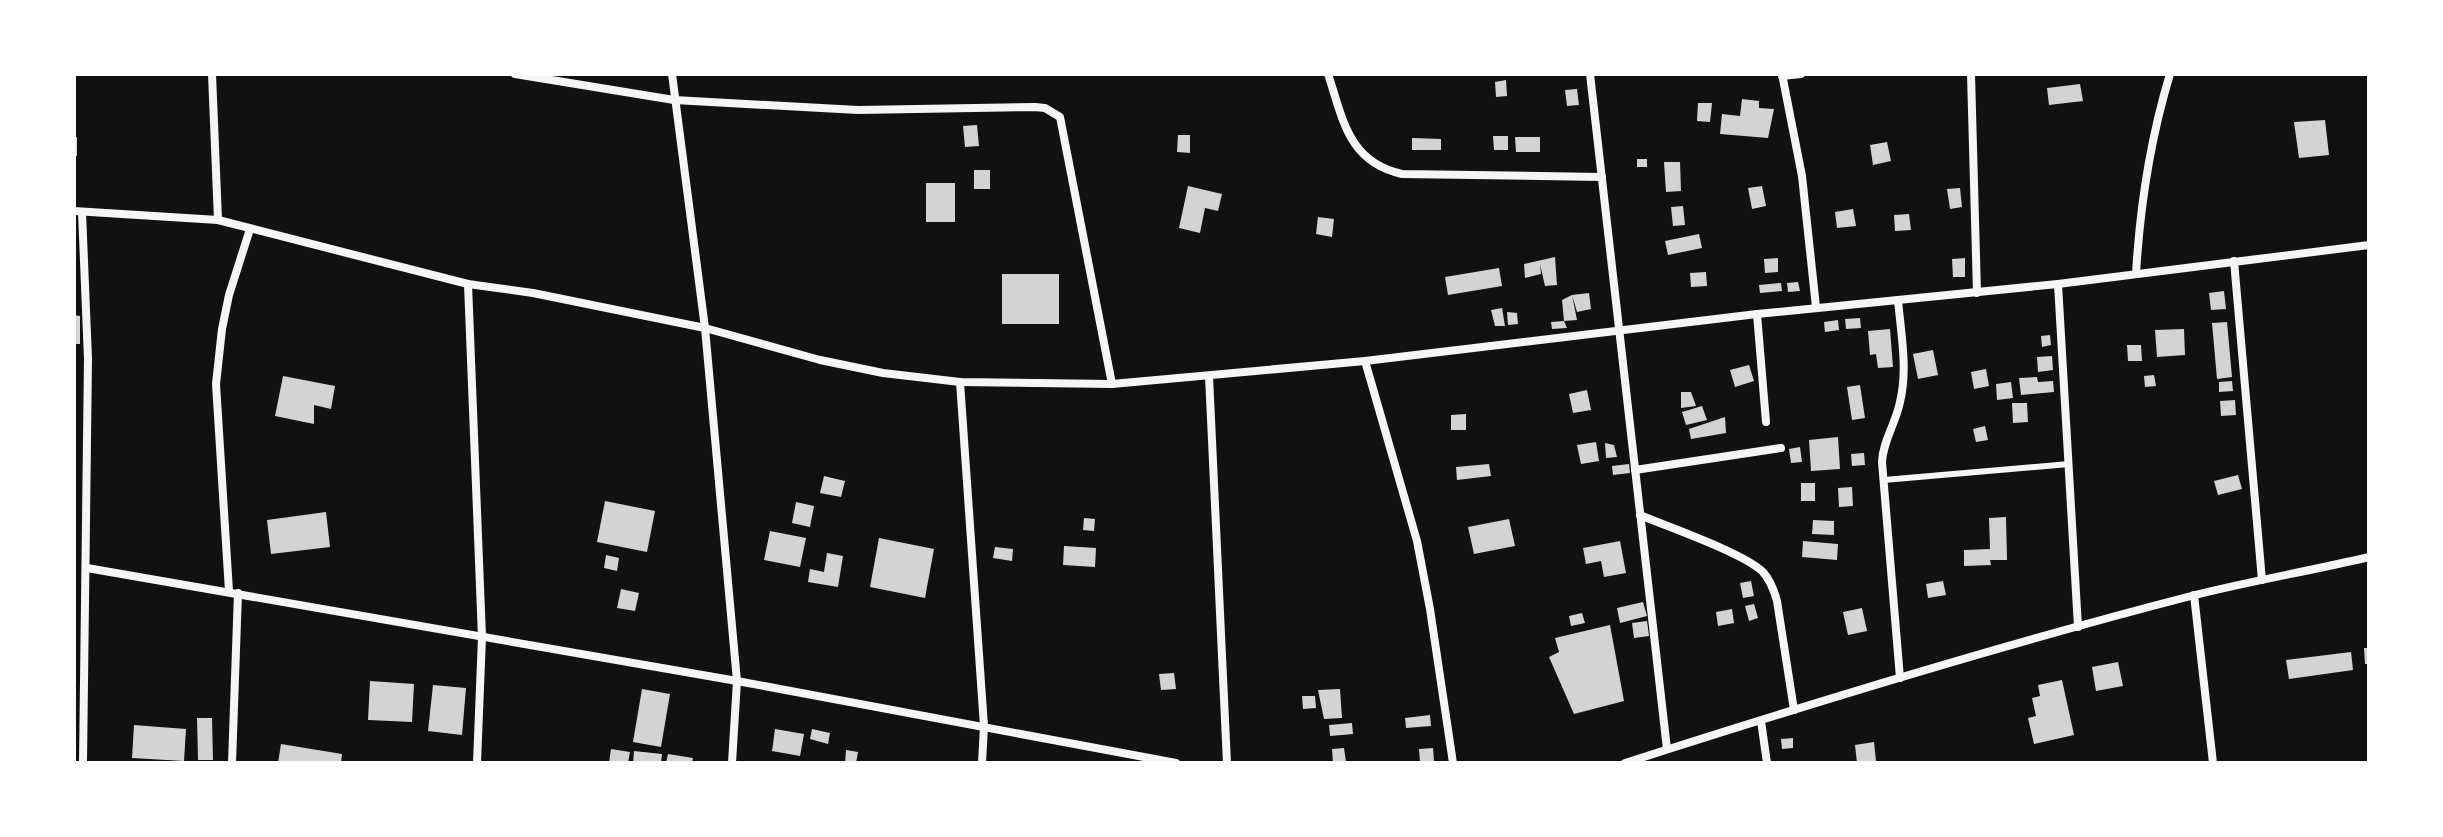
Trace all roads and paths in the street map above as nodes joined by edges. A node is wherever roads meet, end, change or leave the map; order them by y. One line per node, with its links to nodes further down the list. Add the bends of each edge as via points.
1 (212, 74): 13 (street)
2 (515, 74): 10 (street)
3 (672, 74): 10 (street)
4 (1328, 74): 11 (street, via 1353,142 1369,160 1390,171)
5 (1590, 74): 11 (street)
6 (1801, 74): 9 (street)
7 (1971, 74): 20 (street)
8 (2170, 74): 17 (street, via 2145,177)
9 (1782, 75): 22 (street, via 1802,176)
10 (674, 100): 24 (street); 29 (street, via 858,110 1035,107 1053,112 1060,117)
11 (1602, 177): 25 (street)
12 (78, 211): 13 (street); 36 (street, via 88,359)
13 (218, 220): 14 (street)
14 (250, 229): 18 (street); 41 (street, via 229,295 216,384)
15 (2369, 245): 16 (street)
16 (2234, 261): 17 (street); 40 (street)
17 (2136, 274): 19 (street)
18 (468, 284): 24 (street); 44 (street)
19 (2058, 284): 20 (street); 32 (street)
20 (1977, 293): 21 (street)
21 (1898, 300): 22 (street); 34 (street, via 1903,387 1883,449)
22 (1816, 307): 23 (street)
23 (1757, 314): 25 (street); 30 (street)
24 (705, 328): 28 (street, via 820,360); 46 (street)
25 (1619, 332): 26 (street); 33 (street)
26 (1365, 361): 27 (street); 58 (street, via 1417,541)
27 (1209, 376): 29 (street); 57 (street)
28 (960, 382): 29 (street); 49 (street)
29 (1112, 384)
30 (1766, 422)
31 (1781, 448): 33 (street)
32 (2069, 464): 34 (lane); 43 (street)
33 (1635, 470): 37 (street)
34 (1884, 480): 45 (street)
35 (74, 513): 36 (street)
36 (87, 514): 39 (street)
37 (1640, 515): 47 (street, via 1764,573 1777,601); 50 (street)
38 (2369, 557): 40 (street)
39 (87, 568): 41 (street); 51 (street)
40 (2262, 580): 42 (street)
41 (234, 592): 44 (street); 52 (street)
42 (2194, 595): 43 (street); 61 (street)
43 (2078, 627): 45 (street)
44 (482, 637): 46 (street); 53 (street)
45 (1900, 678): 47 (street)
46 (737, 681): 49 (street); 54 (street)
47 (1794, 710): 48 (street)
48 (1761, 721): 50 (street); 60 (street)
49 (984, 726): 55 (street); 56 (street)
50 (1667, 749): 59 (street)
51 (83, 763)
52 (232, 763)
53 (477, 763)
54 (732, 763)
55 (982, 763)
56 (1176, 763)
57 (1227, 763)
58 (1453, 763)
59 (1625, 763)
60 (1767, 763)
61 (2213, 763)

